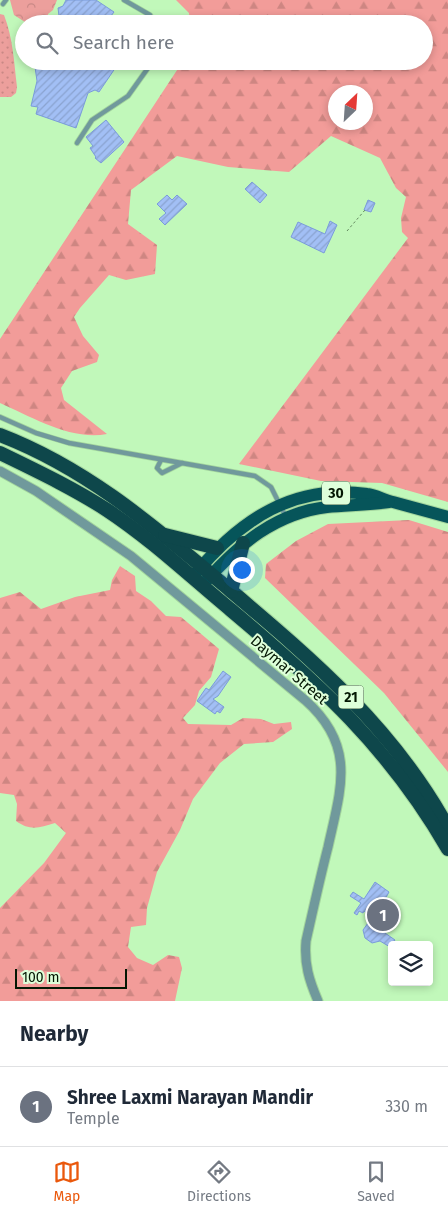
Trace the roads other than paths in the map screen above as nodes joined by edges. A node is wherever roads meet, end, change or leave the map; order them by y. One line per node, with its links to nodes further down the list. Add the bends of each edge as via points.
1 (124, 0): 2 (lane)
2 (150, 15)
3 (147, 70): 4 (lane, via 128,96 92,120)
4 (77, 144)
5 (0, 417): 8 (lane, via 57,440)
6 (0, 435): 15 (highway, 21, via 42,453 91,481)
7 (0, 454): 19 (highway, 21, via 101,506)
8 (161, 460): 9 (lane); 9 (lane, via 157,468 162,472)
9 (182, 463): 12 (lane, via 258,478 269,484)
10 (0, 471): 23 (street, Daymar Street, via 36,491 131,556 305,700 326,722 340,756 342,787 306,941 307,976)
11 (391, 502): 12 (main road, 30, via 370,494 339,493 309,496); 13 (main road, 30); 14 (main road, 30, via 325,507)
12 (280, 505): 14 (lane); 17 (main road, 30, via 249,521)
13 (448, 517)
14 (286, 518): 16 (main road, 30)
15 (164, 535): 17 (highway); 18 (highway, 21)
16 (243, 543): 18 (main road, 30); 20 (highway)
17 (217, 548): 18 (main road, 30)
18 (207, 570): 19 (main road); 20 (highway, 21)
19 (197, 581): 22 (highway, 21, via 347,713 405,783)
20 (231, 591): 21 (highway, 21, via 310,657 357,703 416,776)
21 (448, 828)
22 (448, 849)
23 (318, 1001)

